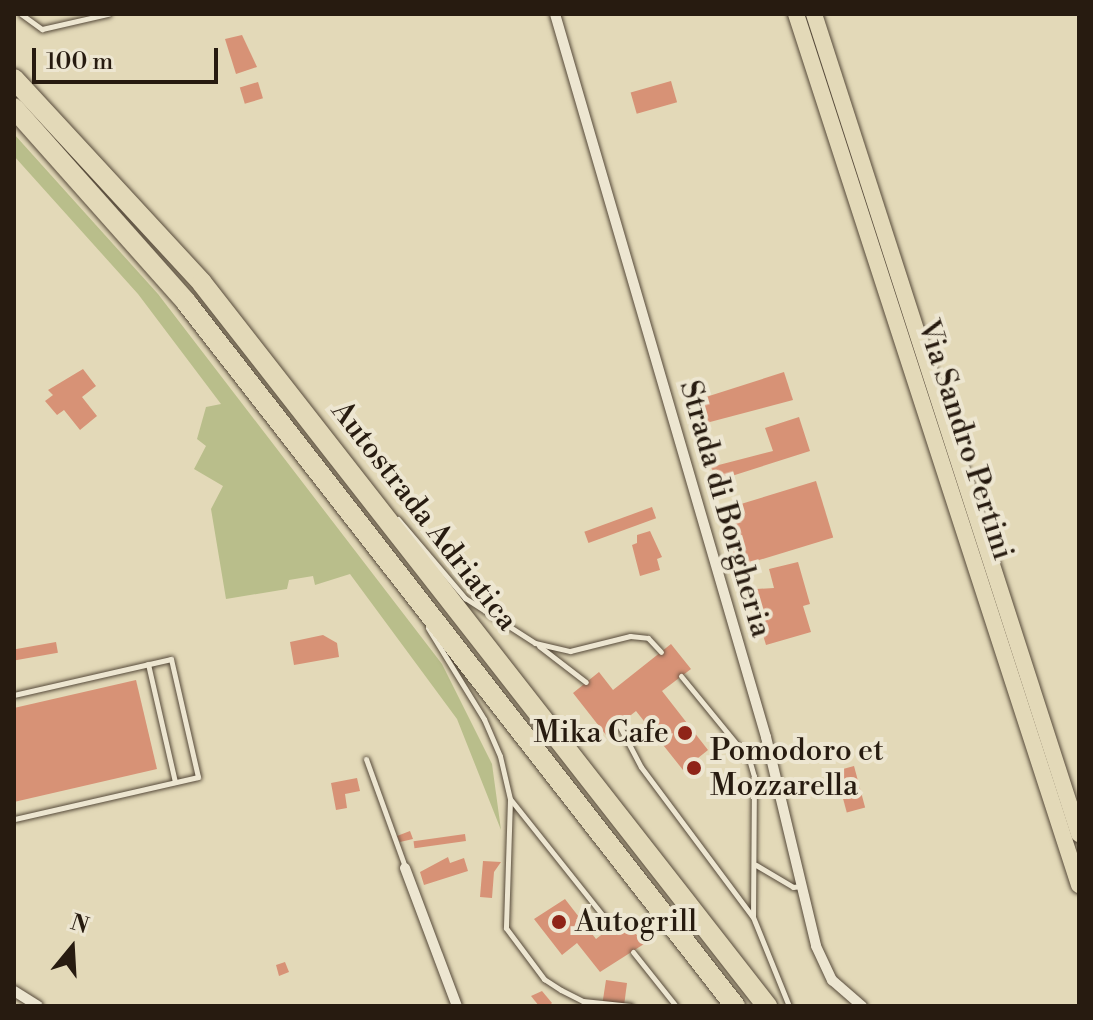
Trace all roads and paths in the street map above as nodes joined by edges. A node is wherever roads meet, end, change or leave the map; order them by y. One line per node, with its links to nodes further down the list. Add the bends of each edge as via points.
1 (21, 14): 2 (lane, via 42,29)
2 (108, 14)
3 (555, 14): 25 (street, Strada di Borgheria, via 766,737)
4 (796, 14): 24 (main road, Via Sandro Pertini)
5 (814, 14): 21 (main road, Via Sandro Pertini)
6 (14, 79): 8 (highway, Autostrada Adriatica, via 202,283)
7 (14, 108): 9 (highway, Autostrada Adriatica, via 186,302)
8 (357, 478): 10 (lane, via 465,598); 35 (highway, Autostrada Adriatica)
9 (356, 517): 19 (lane, via 484,719); 34 (highway, Autostrada Adriatica)
10 (535, 643): 11 (lane, via 570,651 639,637 648,638); 14 (lane)
11 (661, 652)
12 (148, 664): 15 (lane); 18 (lane); 18 (lane, via 171,659 198,777)
13 (681, 676): 22 (lane, via 749,759 757,797)
14 (586, 682)
15 (14, 695)
16 (619, 725): 26 (lane, via 641,767)
17 (366, 759): 23 (lane)
18 (175, 782): 20 (lane)
19 (510, 799): 27 (lane); 32 (lane, via 506,928 544,979 561,990 583,1001)
20 (14, 819)
21 (1079, 834)
22 (756, 865): 25 (lane, via 793,887); 26 (lane)
23 (405, 868): 31 (street)
24 (1079, 885)
25 (802, 886): 37 (street, Strada di Borgheria, via 823,965)
26 (753, 917): 36 (lane)
27 (612, 927)
28 (633, 952): 33 (lane)
29 (14, 991): 30 (street)
30 (38, 1006)
31 (457, 1006)
32 (631, 1006)
33 (676, 1006)
34 (735, 1006)
35 (767, 1006)
36 (789, 1006)
37 (862, 1006)

